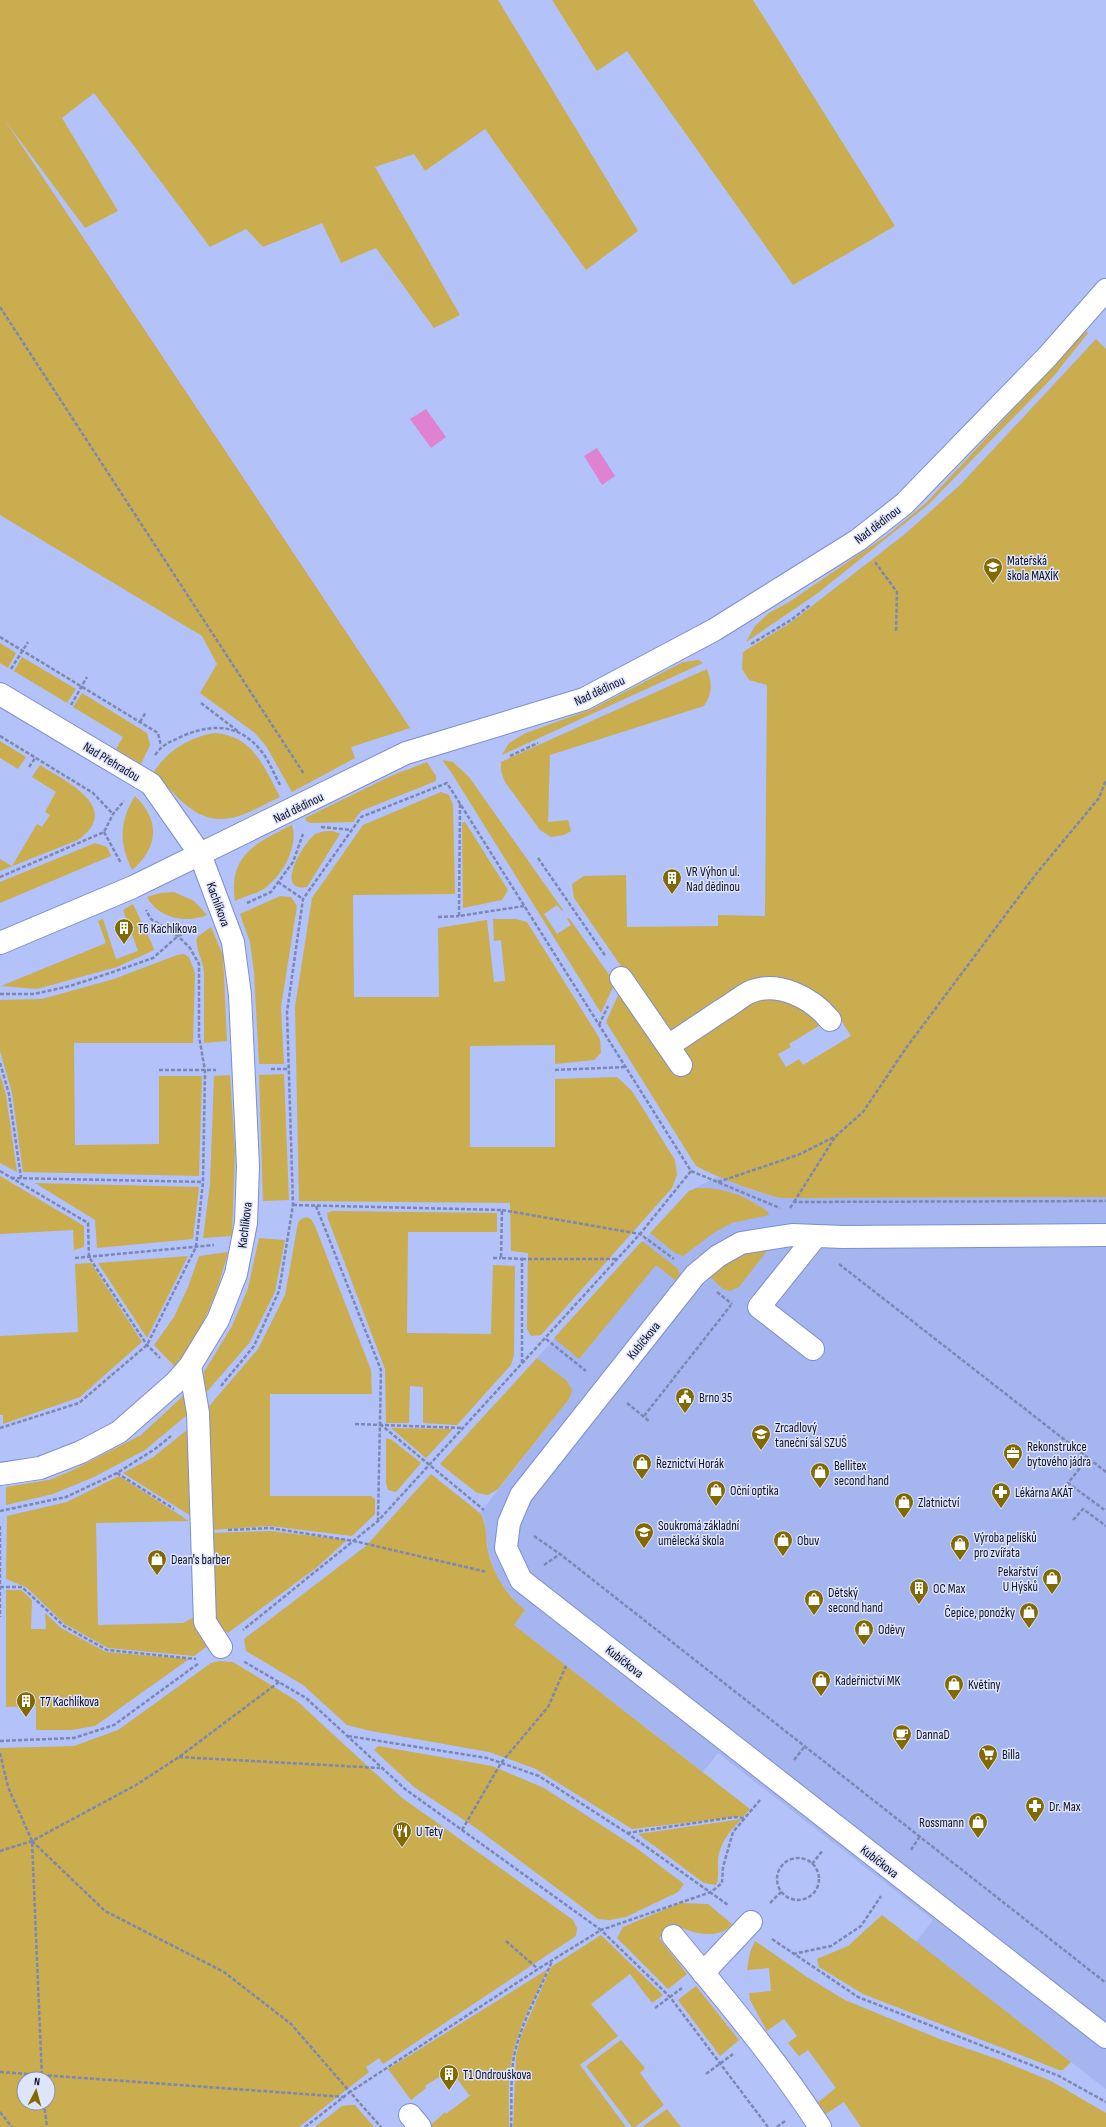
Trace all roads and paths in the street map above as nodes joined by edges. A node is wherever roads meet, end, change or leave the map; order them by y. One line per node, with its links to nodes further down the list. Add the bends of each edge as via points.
1 (1106, 290): 21 (street, Nad dědinou, via 1047,357 904,504 858,540 714,630 584,699 406,753)
2 (0, 307): 21 (path)
3 (870, 556): 4 (path, via 897,592)
4 (896, 632)
5 (0, 637): 7 (path)
6 (28, 642): 7 (path)
7 (22, 651): 9 (path); 10 (path)
8 (87, 677): 10 (path)
9 (4, 684): 14 (street, Nad Přehradou)
10 (82, 687): 13 (path); 14 (path)
11 (201, 703): 15 (path)
12 (146, 712): 13 (path)
13 (140, 722): 17 (path, via 158,733)
14 (57, 727): 26 (street, Nad Přehradou, via 151,784)
15 (241, 733)
16 (0, 736): 18 (path)
17 (161, 746)
18 (36, 757): 19 (path); 23 (path, via 93,793)
19 (30, 767)
20 (1106, 780): 43 (path, via 1099,798 1032,880 906,1048 863,1112)
21 (318, 797): 26 (street, Nad dědinou)
22 (460, 803): 25 (path, via 447,783 361,817); 30 (path); 31 (path)
23 (113, 814)
24 (316, 827): 25 (path)
25 (352, 830): 29 (path)
26 (200, 854): 33 (street, Nad dědinou, via 122,892); 60 (street, Kachlíkova, via 233,942 240,995 248,1166 246,1223)
27 (538, 858): 34 (path)
28 (278, 882): 29 (path)
29 (303, 899): 52 (path, via 287,1012)
30 (525, 906): 31 (path); 37 (path)
31 (459, 916): 32 (path)
32 (438, 917)
33 (0, 943)
34 (621, 978): 37 (path); 38 (street)
35 (0, 994): 48 (path, via 34,994 110,973 153,958 178,936 190,948 199,964 199,1036 205,1071)
36 (830, 1020): 38 (street, via 815,1005 799,995 765,989 749,993)
37 (599, 1025): 41 (path)
38 (668, 1046): 40 (street)
39 (0, 1063): 47 (path, via 9,1094)
40 (681, 1065)
41 (625, 1067): 42 (path); 45 (path)
42 (555, 1070)
43 (836, 1136): 49 (path, via 798,1155); 51 (path)
44 (0, 1171): 46 (path)
45 (691, 1171): 49 (path); 57 (path)
46 (10, 1178): 47 (path); 62 (path, via 88,1223)
47 (21, 1178): 48 (path)
48 (203, 1182): 61 (path)
49 (718, 1182): 54 (path)
50 (1106, 1201): 51 (path)
51 (794, 1202): 56 (path)
52 (293, 1205): 53 (path); 76 (path, via 279,1290 254,1346)
53 (316, 1206): 55 (path); 79 (path, via 381,1370)
54 (781, 1208)
55 (502, 1210): 57 (path); 65 (path)
56 (789, 1211)
57 (640, 1234): 67 (path)
58 (816, 1236): 59 (street, Kubíčkova); 72 (street, via 759,1307); 75 (street, Kubíčkova, via 792,1235 741,1243 718,1256 698,1271)
59 (1106, 1236)
60 (242, 1243): 61 (path); 74 (street, Kachlíkova, via 236,1274 218,1320)
61 (196, 1247): 62 (path); 71 (path)
62 (89, 1257): 63 (path); 71 (path)
63 (75, 1258)
64 (493, 1258): 65 (path)
65 (501, 1258): 66 (path)
66 (522, 1259): 67 (path); 73 (path)
67 (617, 1259): 70 (path)
68 (859, 1280): 82 (path)
69 (736, 1299): 77 (path)
70 (546, 1339): 73 (path); 75 (path)
71 (147, 1345): 74 (path); 80 (path, via 79,1403)
72 (813, 1349)
73 (522, 1365): 81 (path)
74 (185, 1372): 76 (street); 86 (street, Kachlíkova, via 119,1432 82,1452 40,1468)
75 (606, 1386): 90 (street, Kubíčkova, via 521,1495)
76 (198, 1413): 93 (street)
77 (644, 1416)
78 (355, 1424): 79 (path)
79 (380, 1424): 81 (path); 83 (path); 89 (path)
80 (0, 1428)
81 (464, 1428): 83 (path)
82 (1088, 1458): 84 (path); 87 (path, via 1068,1483)
83 (429, 1465): 89 (path); 90 (path, via 491,1515)
84 (1106, 1472)
85 (117, 1473): 93 (path)
86 (0, 1474)
87 (1106, 1512)
88 (1073, 1520): 92 (path, via 1083,1509)
89 (378, 1521): 94 (path)
90 (509, 1523): 95 (path, via 522,1528); 96 (street, Kubíčkova, via 506,1548)
91 (0, 1526): 97 (path)
92 (1106, 1526)
93 (201, 1529): 94 (path, via 270,1528); 99 (street, via 205,1622)
94 (354, 1541): 96 (path); 99 (path)
95 (560, 1554): 96 (path); 109 (path)
96 (521, 1580): 112 (street, Kubíčkova)
97 (0, 1587): 98 (path); 102 (path, via 22,1588 64,1626 107,1650 204,1659 114,1725 74,1738)
98 (0, 1617)
99 (221, 1647): 101 (path)
100 (566, 1666): 107 (path, via 548,1707 501,1763)
101 (279, 1682): 104 (path); 105 (path, via 306,1698)
102 (0, 1741)
103 (0, 1753): 110 (path, via 8,1787)
104 (179, 1757): 105 (path); 110 (path, via 136,1785)
105 (381, 1768): 107 (path, via 405,1789)
106 (745, 1818): 108 (path, via 735,1817)
107 (462, 1830): 118 (path, via 601,1930)
108 (626, 1833)
109 (920, 1836): 112 (path); 121 (path)
110 (32, 1841): 111 (path); 125 (path); 130 (path, via 105,1910 224,1972 291,2024)
111 (0, 1851)
112 (896, 1874): 117 (path, via 861,1926 831,1946); 123 (street, Kubíčkova)
113 (778, 1886): 113 (path, via 786,1897 793,1900 807,1899 819,1882 816,1869 806,1860 792,1859 778,1872)
114 (751, 1922): 120 (street)
115 (673, 1936): 120 (street)
116 (506, 1941): 119 (path)
117 (793, 1954)
118 (552, 1961): 119 (path); 138 (path, via 514,2056)
119 (538, 1969): 130 (path)
120 (704, 1973): 122 (path); 124 (street)
121 (1106, 1983)
122 (656, 2008)
123 (1106, 2037)
124 (755, 2038): 128 (path); 139 (street)
125 (41, 2071)
126 (0, 2072): 127 (path)
127 (16, 2073)
128 (706, 2074)
129 (56, 2076): 131 (path)
130 (350, 2092): 131 (path); 137 (path)
131 (345, 2097): 136 (path)
132 (45, 2111): 135 (path)
133 (0, 2112): 134 (path)
134 (12, 2127)
135 (47, 2127)
136 (306, 2127)
137 (381, 2127)
138 (511, 2127)
139 (820, 2127)

